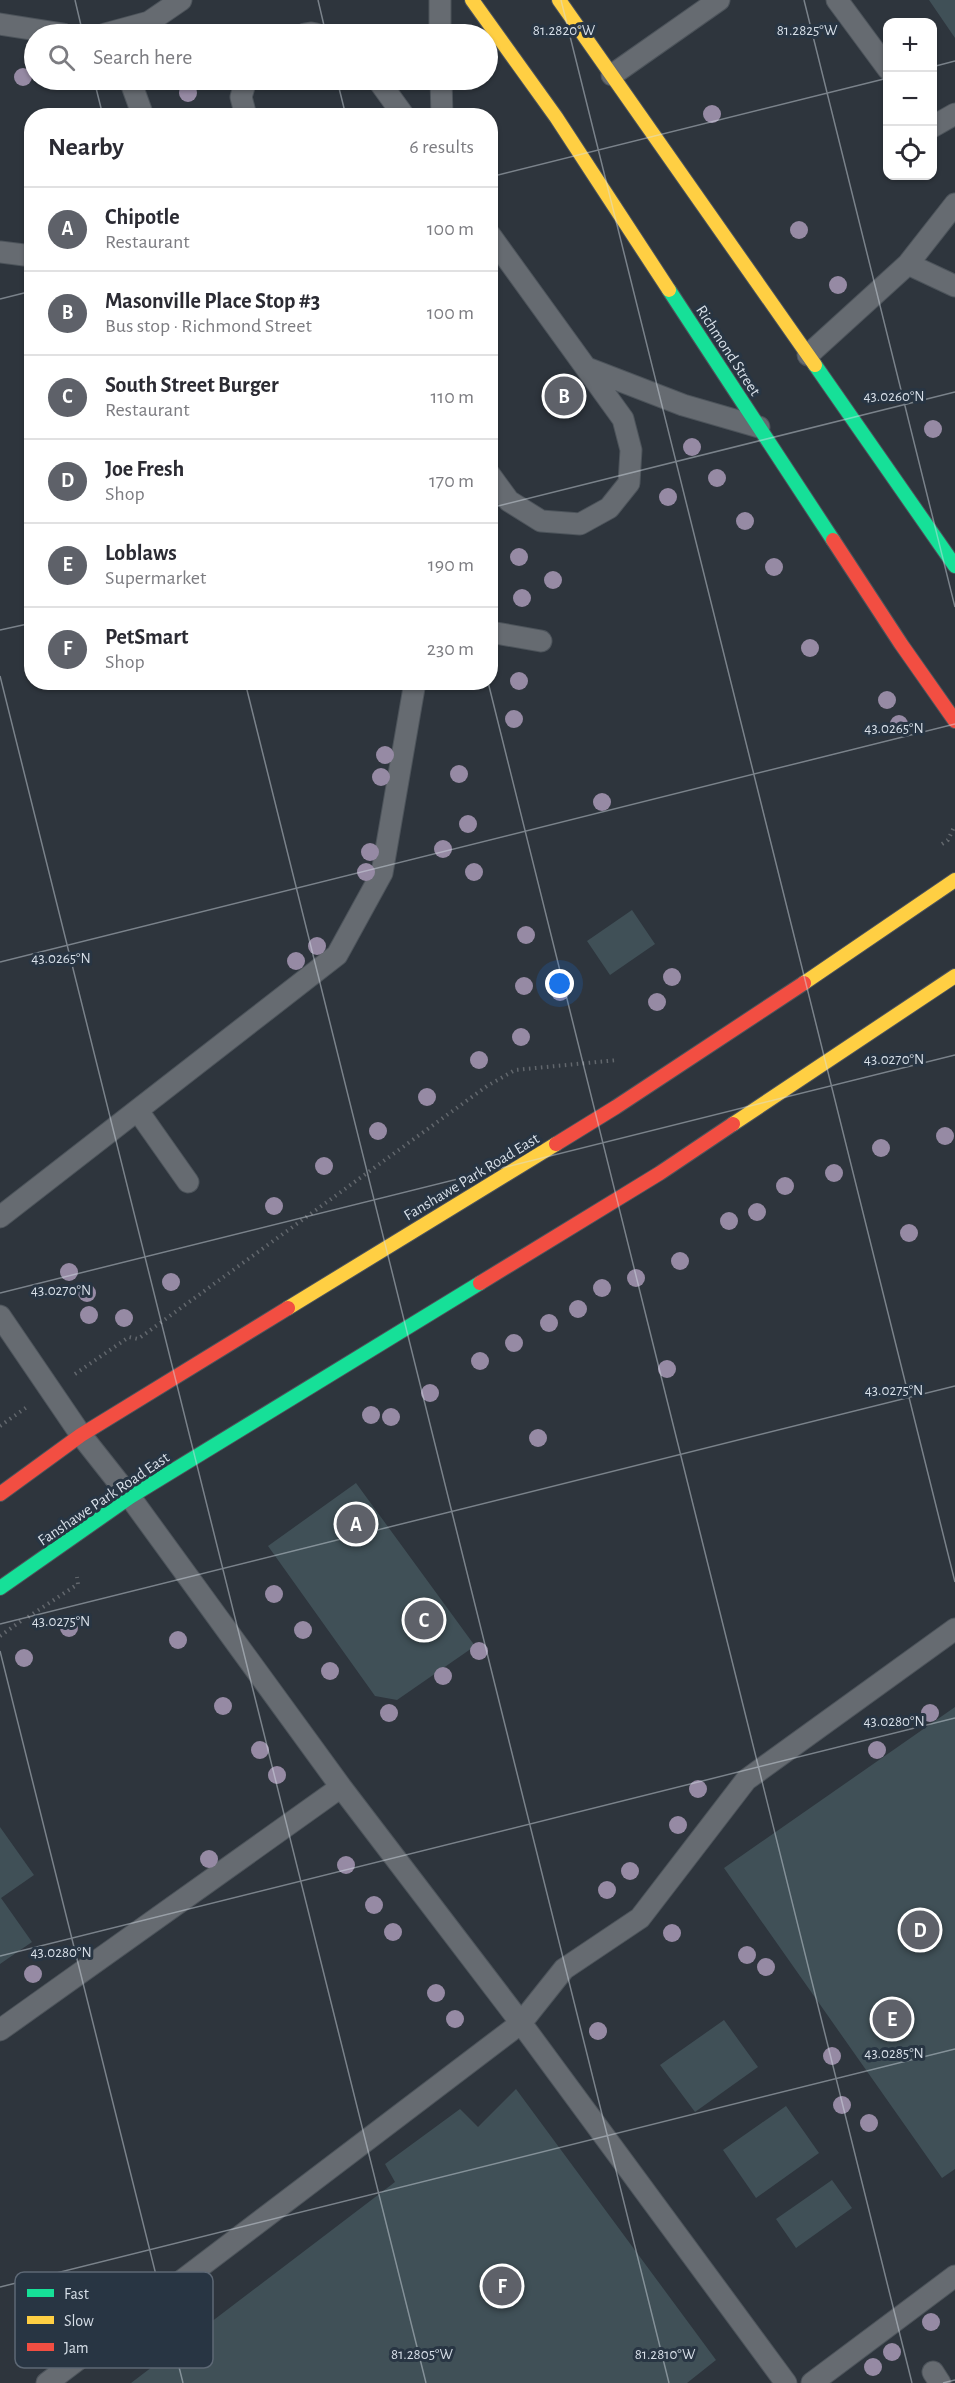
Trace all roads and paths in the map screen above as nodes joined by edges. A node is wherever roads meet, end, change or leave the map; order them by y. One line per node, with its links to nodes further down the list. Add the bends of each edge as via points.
1 (181, 0): 8 (lane)
2 (440, 0): 9 (lane)
3 (472, 0): 10 (main road, Richmond Street)
4 (559, 0): 14 (main road)
5 (837, 0): 13 (lane)
6 (707, 3): 14 (lane)
7 (0, 24): 11 (lane)
8 (151, 24)
9 (440, 24)
10 (489, 24)
11 (24, 28)
12 (498, 36): 33 (main road, Richmond Street, via 556,117)
13 (883, 62)
14 (612, 75): 31 (main road)
15 (134, 90): 19 (lane)
16 (243, 90): 20 (lane)
17 (385, 90): 21 (lane)
18 (441, 90): 22 (lane)
19 (140, 108)
20 (244, 108)
21 (398, 108)
22 (442, 108)
23 (955, 114): 24 (lane)
24 (935, 126)
25 (955, 204): 29 (lane)
26 (498, 246): 32 (lane)
27 (0, 252): 28 (lane)
28 (24, 255)
29 (908, 264): 30 (lane); 31 (lane)
30 (955, 286)
31 (808, 355): 35 (main road)
32 (587, 368): 33 (lane, via 683,405); 34 (lane, via 623,419 631,450 628,483 609,508 580,524 541,521 509,501)
33 (759, 427): 39 (main road, Richmond Street)
34 (498, 486)
35 (955, 566)
36 (498, 633): 37 (lane)
37 (541, 641)
38 (414, 690): 45 (lane, via 382,873 337,955)
39 (955, 721)
40 (955, 825): 41 (path, via 948,840)
41 (938, 847)
42 (955, 880): 50 (main road, Fanshawe Park Road East, via 616,1107)
43 (955, 976): 52 (main road, Fanshawe Park Road East, via 660,1173)
44 (621, 1059): 49 (path, via 515,1070 487,1086 138,1339)
45 (138, 1111): 46 (lane); 47 (lane)
46 (188, 1182)
47 (0, 1217)
48 (0, 1316): 50 (lane)
49 (129, 1337)
50 (81, 1435): 51 (main road, Fanshawe Park Road East); 52 (lane)
51 (0, 1494)
52 (130, 1497): 53 (main road, Fanshawe Park Road East); 55 (lane)
53 (0, 1588)
54 (955, 1629): 56 (lane, via 746,1780 640,1918 564,1969)
55 (341, 1787): 56 (lane); 57 (lane)
56 (521, 2023): 58 (lane); 62 (lane)
57 (0, 2030)
58 (193, 2272)
59 (955, 2276): 63 (lane)
60 (67, 2368): 61 (lane)
61 (47, 2383)
62 (786, 2383)
63 (812, 2383)

